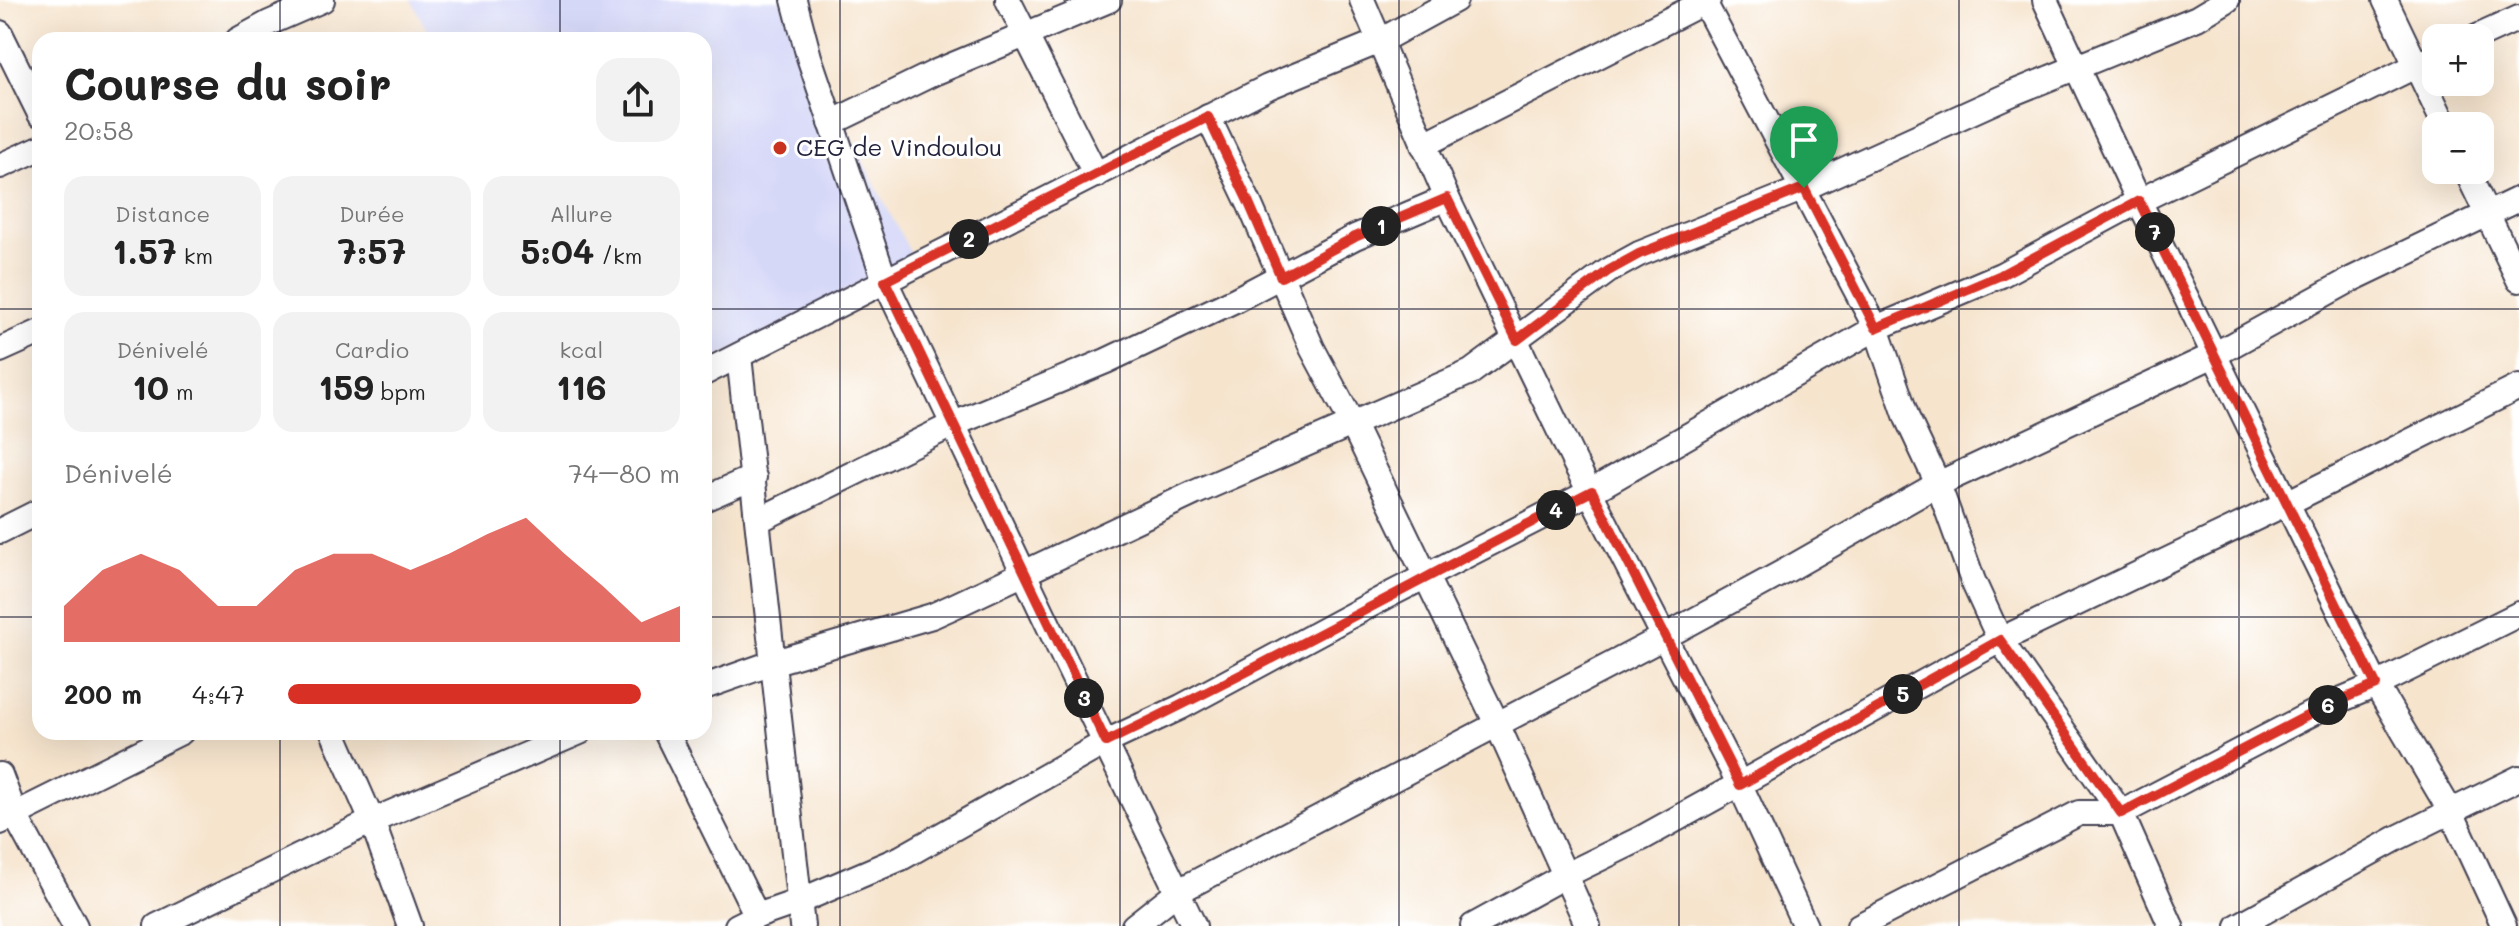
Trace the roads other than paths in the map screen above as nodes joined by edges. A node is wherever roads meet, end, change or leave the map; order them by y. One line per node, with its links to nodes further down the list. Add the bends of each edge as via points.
1 (322, 0): 13 (street)
2 (794, 0): 22 (street)
3 (1008, 0): 15 (street)
4 (1109, 0): 15 (street)
5 (1362, 0): 16 (street)
6 (1455, 0): 16 (street)
7 (2045, 0): 19 (street)
8 (2227, 0): 19 (street)
9 (2385, 0): 17 (street)
10 (1705, 1): 23 (street); 28 (street)
11 (2519, 18): 12 (street)
12 (2494, 29)
13 (253, 32)
14 (0, 33): 20 (street)
15 (1027, 36): 22 (street, via 936,72); 26 (street)
16 (1380, 41): 21 (street); 23 (street)
17 (2422, 55)
18 (2422, 63): 31 (street)
19 (2077, 69): 28 (street); 31 (street)
20 (32, 98)
21 (1208, 117): 26 (street); 33 (street)
22 (831, 123): 35 (street)
23 (1423, 145): 29 (street)
24 (32, 152): 25 (street)
25 (0, 166)
26 (1096, 175): 35 (street)
27 (2473, 184): 32 (street)
28 (1804, 188): 36 (street); 38 (street, via 1639,254)
29 (1447, 198): 33 (street, via 1355,237); 38 (street)
30 (2519, 199): 32 (street)
31 (2139, 201): 36 (street, via 2001,275); 40 (street)
32 (2488, 214): 34 (street); 40 (street, via 2352,279)
33 (1281, 277): 44 (street); 45 (street, via 1106,361)
34 (2519, 280)
35 (885, 281): 41 (street); 45 (street)
36 (1876, 328): 47 (street, via 1907,418); 48 (street)
37 (32, 336): 39 (street)
38 (1517, 340): 44 (street, via 1471,372); 48 (street)
39 (0, 350)
40 (2214, 355): 47 (street); 50 (street)
41 (739, 356): 42 (street); 46 (street)
42 (712, 369)
43 (2519, 387): 50 (street)
44 (1352, 423): 54 (street); 55 (street)
45 (954, 424): 52 (street); 54 (street)
46 (754, 477): 49 (street); 52 (street)
47 (1938, 484): 57 (street); 58 (street)
48 (1592, 491): 55 (street); 57 (street)
49 (712, 495)
50 (2287, 503): 58 (street); 61 (street)
51 (32, 515): 53 (street)
52 (759, 520): 59 (street)
53 (0, 531)
54 (1024, 573): 59 (street, via 932,616); 67 (street)
55 (1427, 578): 62 (street); 67 (street)
56 (2519, 614): 61 (street)
57 (1664, 637): 62 (street); 70 (street)
58 (2000, 640): 70 (street); 72 (street)
59 (775, 662): 60 (street); 77 (street)
60 (712, 684)
61 (2376, 685): 71 (street); 72 (street)
62 (1497, 724): 75 (street); 76 (street)
63 (165, 740): 73 (street)
64 (337, 740): 74 (street)
65 (561, 740): 74 (street)
66 (669, 740): 78 (street)
67 (1106, 742): 76 (street); 77 (street, via 901,858)
68 (0, 775): 73 (street)
69 (2519, 778): 71 (street)
70 (1740, 785): 75 (street); 87 (street)
71 (2451, 812): 90 (street); 91 (street)
72 (2121, 813): 88 (street, via 2079,813); 89 (street)
73 (8, 819): 79 (street)
74 (372, 821): 80 (street); 81 (street)
75 (1564, 876): 85 (street); 86 (street)
76 (1177, 892): 83 (street); 84 (street)
77 (800, 901): 78 (street); 82 (street)
78 (747, 921)
79 (75, 926)
80 (157, 926)
81 (410, 926)
82 (802, 926)
83 (1134, 926)
84 (1194, 926)
85 (1473, 926)
86 (1588, 926)
87 (1805, 926)
88 (1859, 926)
89 (2171, 926)
90 (2238, 926)
91 (2504, 926)

